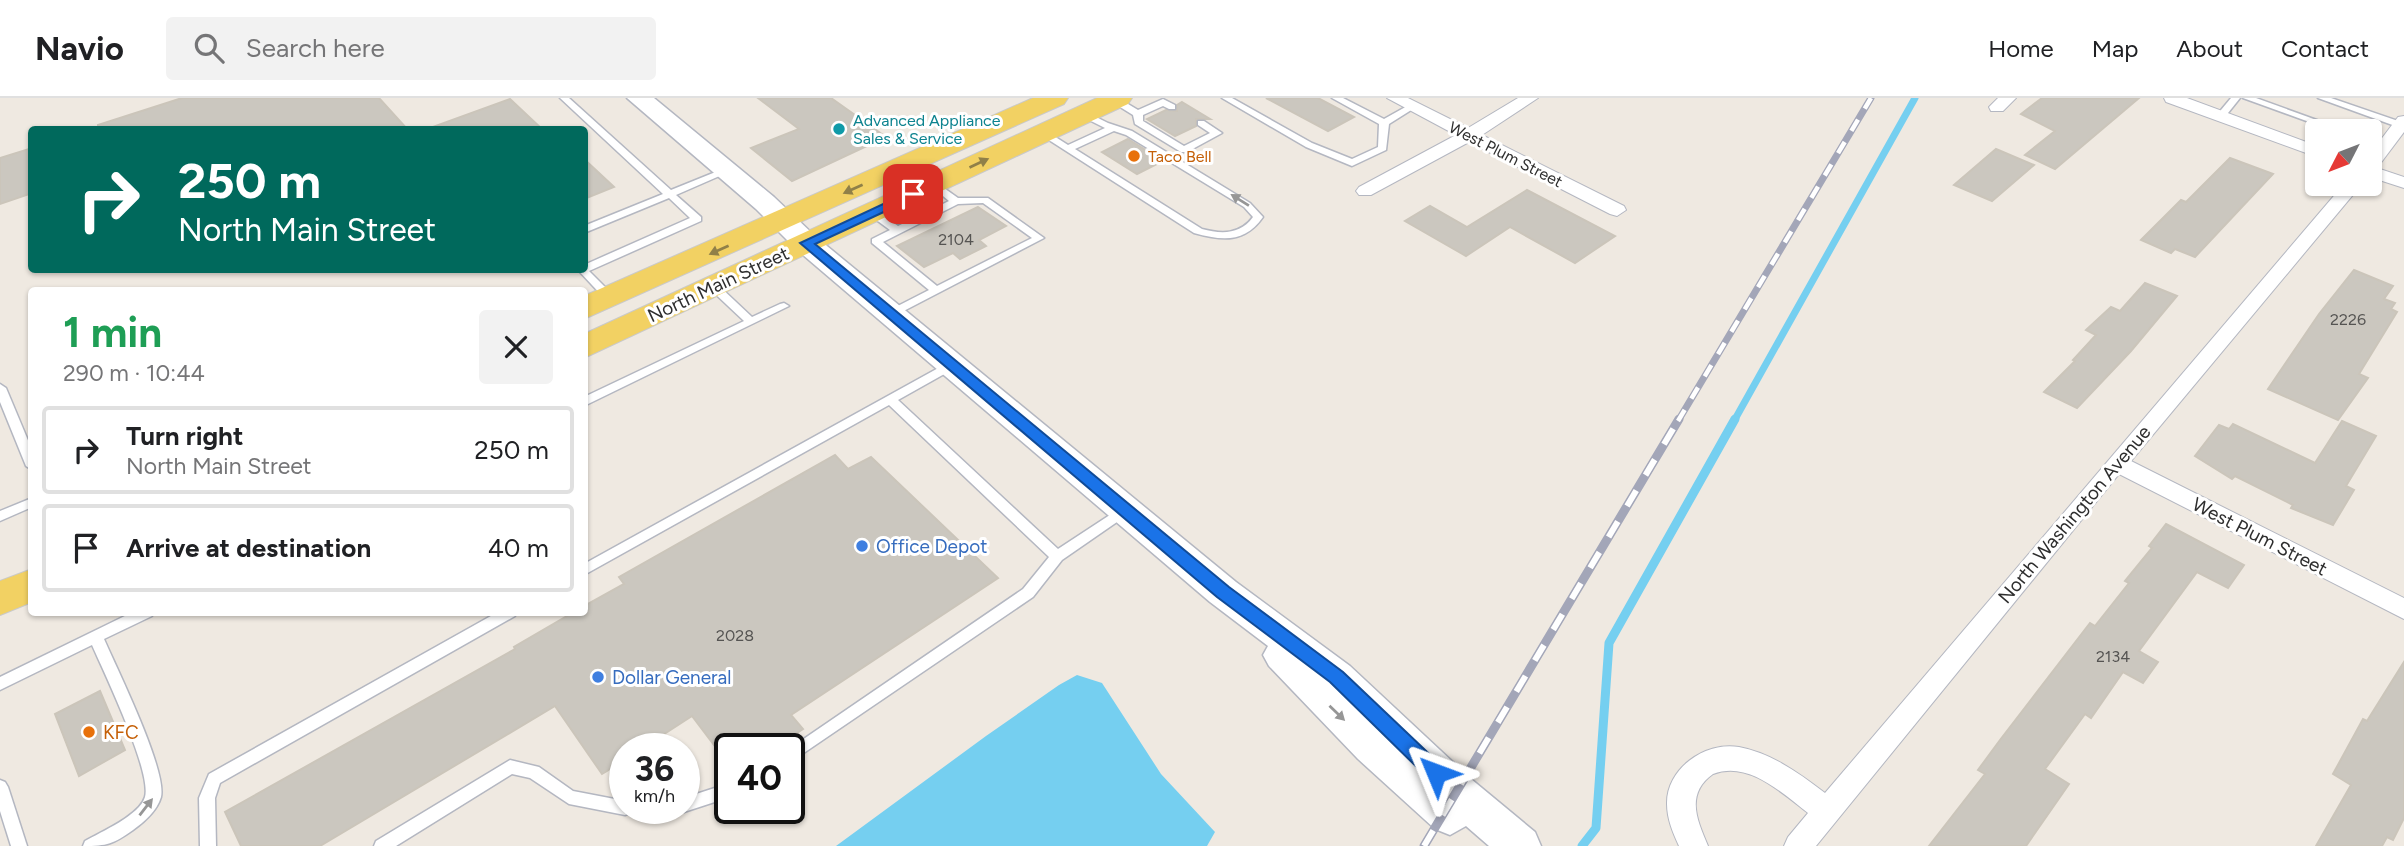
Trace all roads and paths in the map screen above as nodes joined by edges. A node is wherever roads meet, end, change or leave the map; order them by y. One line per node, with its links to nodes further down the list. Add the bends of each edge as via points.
1 (564, 98): 31 (lane)
2 (639, 98): 26 (street)
3 (1055, 98): 35 (main road, North Main Street, one-way to 35)
4 (1226, 98): 19 (lane, via 1308,145 1352,163 1383,148)
5 (1336, 98): 19 (lane)
6 (1395, 98): 14 (street, West Plum Street)
7 (1530, 98): 22 (street)
8 (2172, 98): 16 (street)
9 (2236, 98): 16 (lane)
10 (2246, 98): 17 (lane)
11 (2322, 98): 20 (lane)
12 (1124, 104): 13 (lane, via 1163,102); 15 (main road, North Main Street); 18 (lane, via 1138,122 1184,150 1217,133)
13 (1172, 107)
14 (1412, 107): 19 (lane); 22 (street, West Plum Street)
15 (1084, 114): 21 (lane); 24 (main road, North Main Street)
16 (2221, 116): 25 (street)
17 (2307, 119)
18 (1200, 123)
19 (1384, 123)
20 (2402, 123): 23 (street)
21 (1113, 128): 24 (lane); 24 (lane, one-way to 21, via 1198,231 1228,237 1248,228 1258,217 1247,205 1129,133)
22 (1468, 136): 29 (street); 33 (street, West Plum Street)
23 (2382, 139)
24 (1056, 141): 30 (main road, North Main Street, one-way to 24)
25 (2305, 148)
26 (726, 171): 31 (lane); 35 (street)
27 (2382, 175): 28 (street)
28 (2404, 183)
29 (1365, 191)
30 (945, 192): 34 (main road, North Main Street); 37 (lane); 42 (lane, via 985,200 1039,238)
31 (670, 194): 36 (lane); 39 (lane, via 697,219)
32 (2343, 196): 53 (street, North Washington Avenue)
33 (1617, 210)
34 (872, 212): 37 (lane); 38 (main road, North Main Street)
35 (781, 221): 38 (street); 43 (main road, North Main Street, one-way to 43)
36 (588, 228)
37 (897, 230): 42 (lane, via 876,241)
38 (806, 243): 41 (main road, North Main Street); 45 (street)
39 (588, 268)
40 (585, 273): 43 (lane)
41 (715, 287): 46 (lane); 47 (main road, North Main Street)
42 (937, 291): 45 (lane)
43 (597, 304)
44 (784, 306): 46 (lane)
45 (890, 314): 48 (street)
46 (751, 322): 51 (lane)
47 (588, 345)
48 (951, 365): 50 (lane); 55 (street)
49 (0, 388): 52 (lane)
50 (890, 399): 57 (lane); 59 (lane)
51 (588, 400)
52 (28, 456)
53 (2116, 463): 65 (street, West Plum Street); 74 (street, North Washington Avenue)
54 (28, 504): 56 (lane)
55 (1128, 509): 57 (lane); 62 (street)
56 (0, 516)
57 (1057, 556): 71 (lane, via 1028,593)
58 (28, 564): 60 (main road)
59 (588, 568)
60 (0, 576)
61 (28, 586): 63 (main road)
62 (1223, 592): 79 (street, one-way to 79, via 1334,710); 80 (street, via 1336,677 1456,792)
63 (0, 599)
64 (28, 607): 68 (main road)
65 (2404, 609)
66 (139, 616): 69 (lane)
67 (503, 616): 77 (lane, via 214,779 207,798)
68 (0, 620)
69 (96, 637): 70 (lane); 76 (lane, one-way to 69, via 140,815 154,795 152,769)
70 (0, 684)
71 (805, 746)
72 (0, 787): 75 (lane)
73 (609, 805): 78 (lane, via 569,797 534,772 510,767)
74 (1827, 811): 81 (street, via 1775,774 1723,757 1701,765 1684,786 1680,807); 82 (street, North Washington Avenue)
75 (19, 846)
76 (91, 846)
77 (208, 846)
78 (382, 846)
79 (1483, 846)
80 (1520, 846)
81 (1694, 846)
82 (1798, 846)

